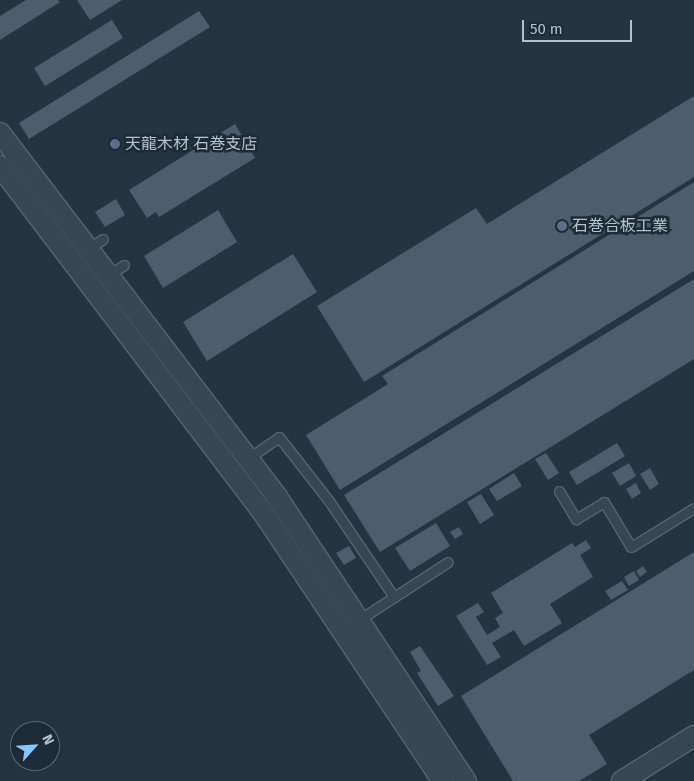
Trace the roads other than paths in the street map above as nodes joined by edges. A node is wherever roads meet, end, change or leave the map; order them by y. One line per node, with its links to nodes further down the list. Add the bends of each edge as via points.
1 (0, 133): 3 (street)
2 (0, 166): 4 (street)
3 (96, 244): 4 (lane); 5 (street)
4 (71, 260): 6 (street)
5 (117, 270): 6 (lane); 7 (street)
6 (92, 286): 8 (street)
7 (248, 459): 8 (lane); 12 (lane, via 279,437 329,501); 13 (street, via 277,497)
8 (232, 471): 13 (street)
9 (559, 491): 10 (lane, via 576,519 604,502 631,547)
10 (694, 508)
11 (448, 562): 12 (lane)
12 (394, 597): 13 (lane)
13 (351, 625): 15 (street); 16 (street)
14 (694, 736): 17 (street)
15 (443, 781)
16 (466, 781)
17 (622, 781)

